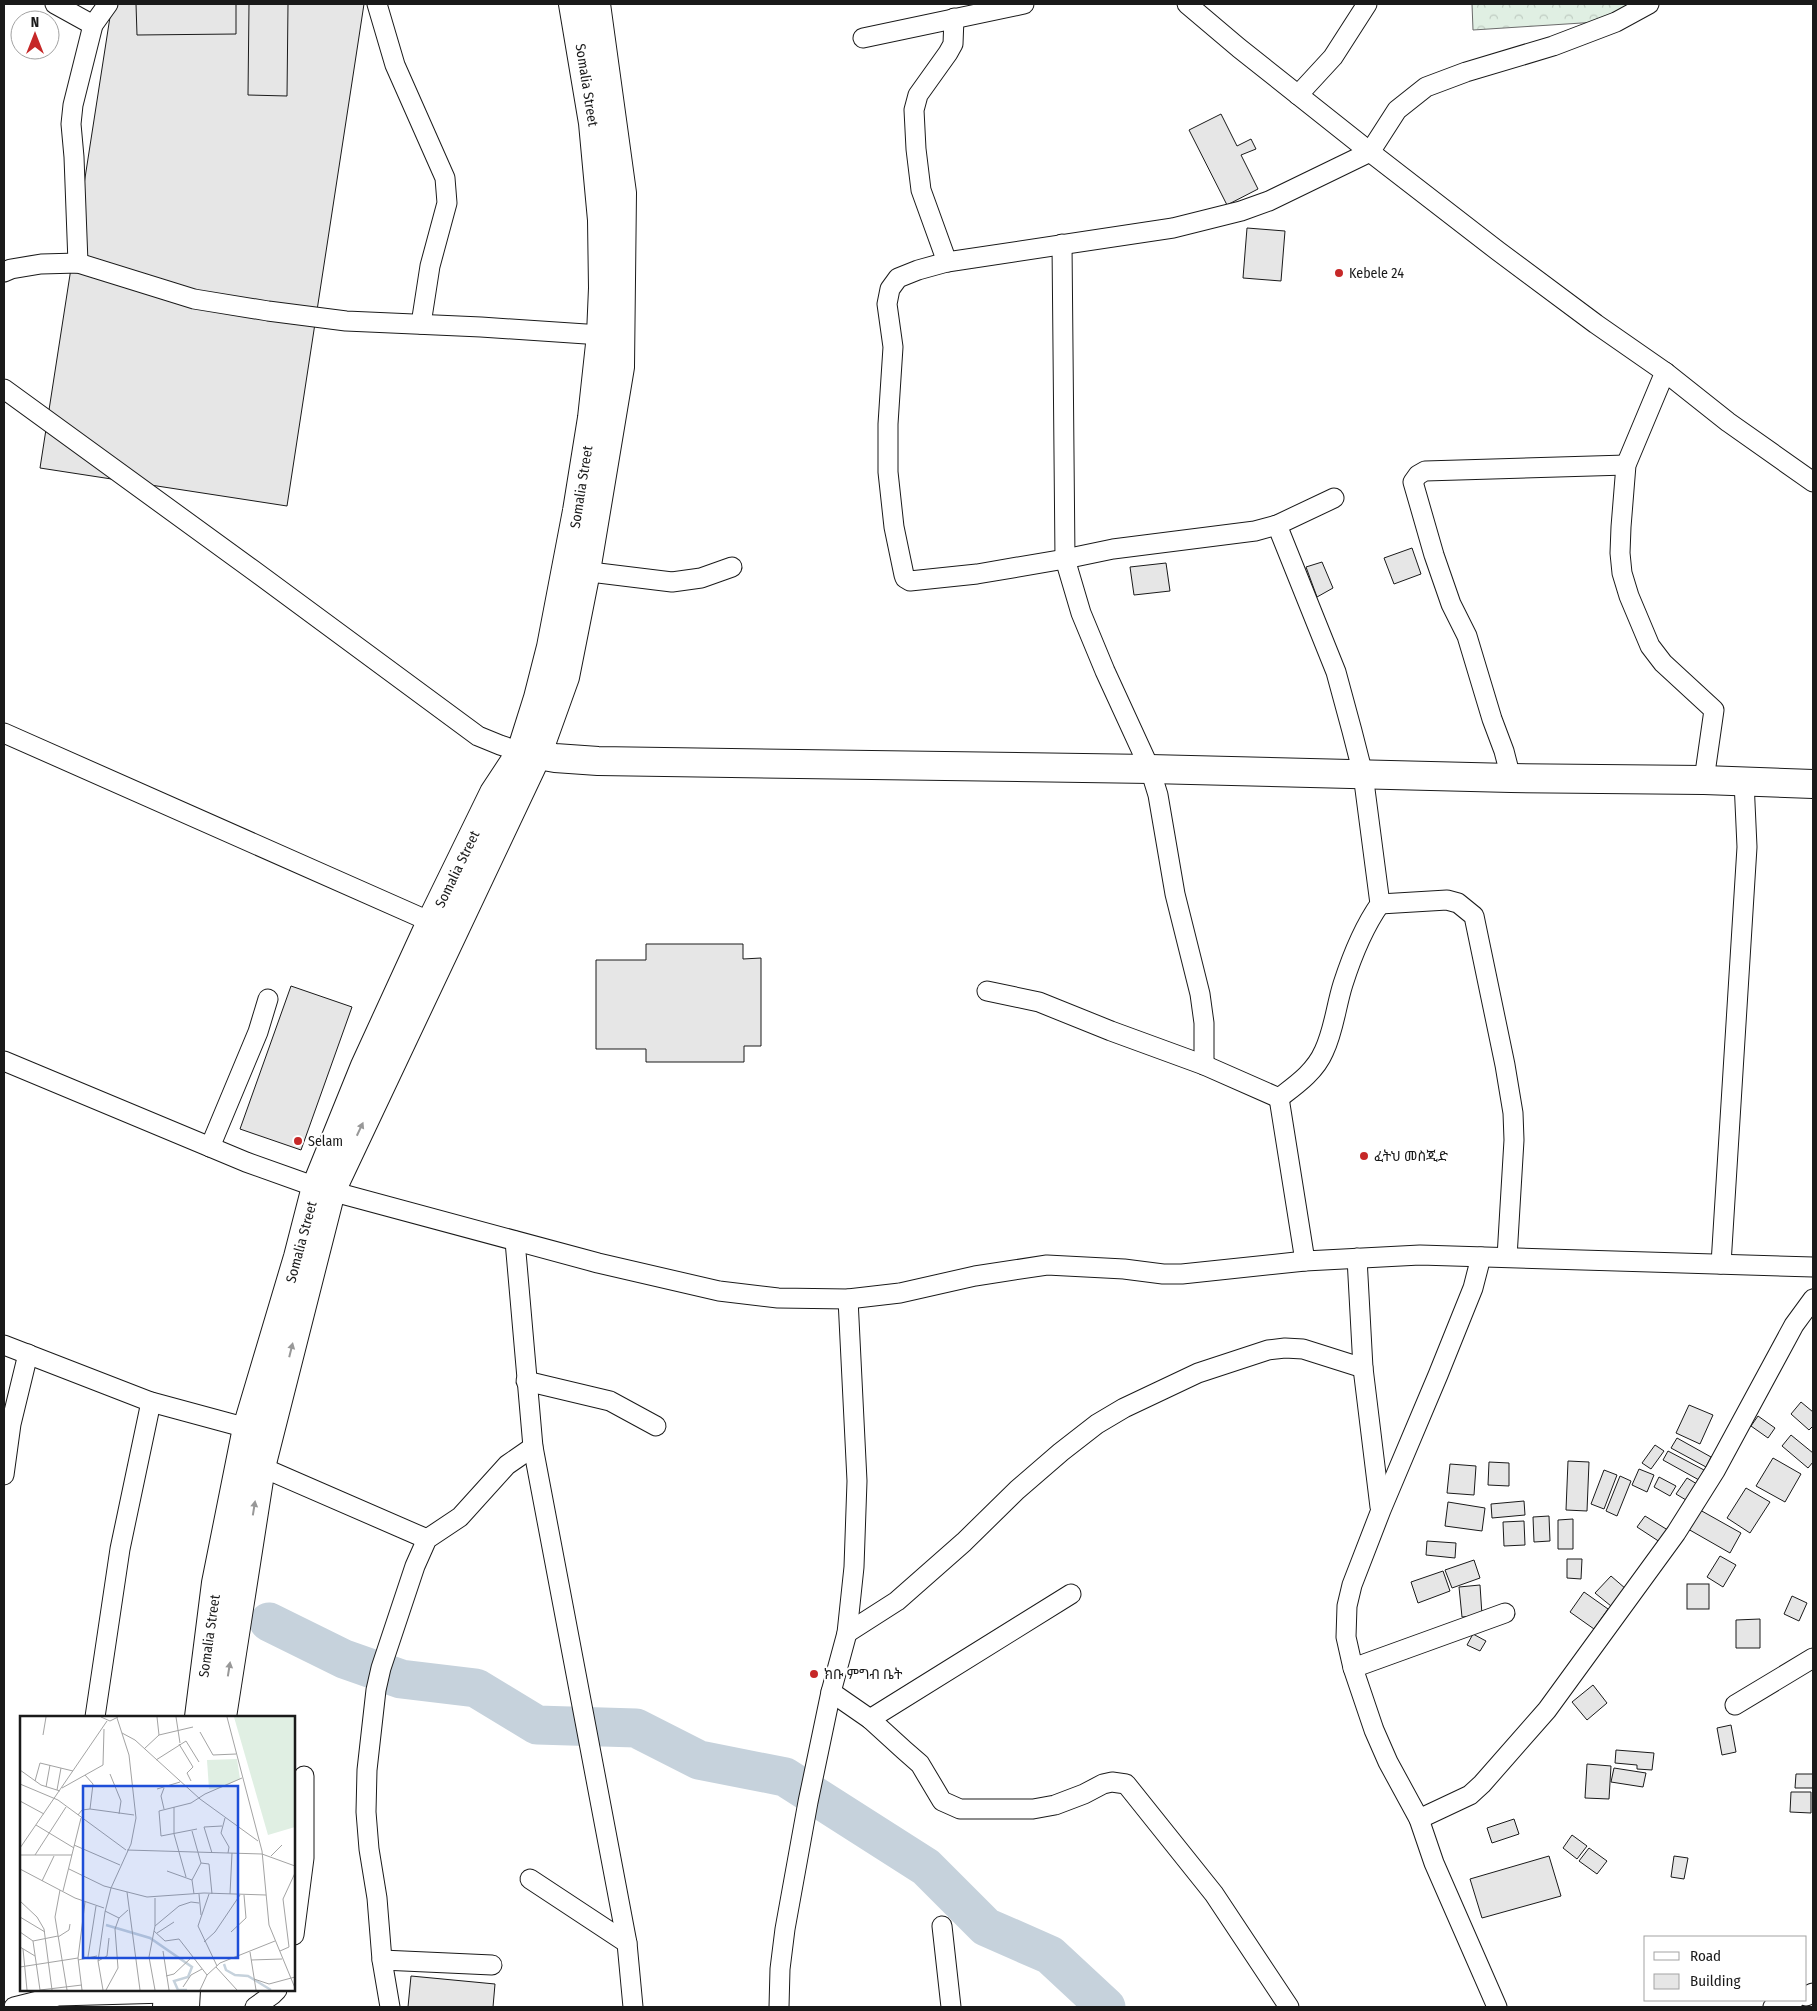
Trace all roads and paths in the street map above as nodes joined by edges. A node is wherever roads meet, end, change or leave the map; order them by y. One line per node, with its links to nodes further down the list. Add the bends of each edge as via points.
1 (56, 4): 11 (street)
2 (108, 4): 11 (street)
3 (376, 4): 19 (street, via 395,65 445,178 447,203 430,266)
4 (573, 4): 20 (main road, Somalia Street, via 594,123 602,220)
5 (596, 4): 29 (main road, via 622,193 620,368)
6 (1024, 4): 10 (street)
7 (1187, 4): 13 (street)
8 (1367, 4): 13 (street, via 1333,57)
9 (1649, 4): 14 (street, via 1576,38 1426,87 1397,110)
10 (954, 18): 12 (street); 16 (street, via 953,44 918,96 914,110 921,190)
11 (93, 25): 17 (street, via 71,124)
12 (863, 38)
13 (1298, 95): 14 (street)
14 (1370, 152): 15 (street, via 1241,211 1173,228); 21 (street, via 1552,292)
15 (1062, 244): 16 (street); 27 (street)
16 (947, 262): 27 (street, via 898,278 888,296 893,347 888,472 894,527 905,578 914,582)
17 (78, 263): 18 (street, via 41,264); 19 (street, via 194,299 346,321)
18 (4, 272)
19 (421, 324): 20 (street)
20 (600, 335): 29 (main road, Somalia Street)
21 (1665, 372): 23 (street); 24 (street, via 1728,422)
22 (4, 389): 31 (street, via 478,736)
23 (1626, 465): 34 (street, via 1425,472 1413,482 1434,555 1451,604 1467,636); 35 (street, via 1620,527 1622,572 1650,646 1663,663 1714,710)
24 (1813, 482)
25 (1334, 498): 26 (street)
26 (1276, 525): 27 (street, via 1219,537 1113,549); 33 (street, via 1336,672)
27 (1065, 559): 32 (street, via 1081,614 1104,671)
28 (732, 567): 29 (street, via 685,582)
29 (576, 570): 31 (main road, via 565,677)
30 (4, 733): 39 (street)
31 (529, 753): 32 (main road, via 598,761); 39 (main road, Somalia Street, via 494,793); 46 (main road, one-way to 31)
32 (1150, 769): 33 (main road); 43 (street, via 1158,795 1175,894 1200,994)
33 (1363, 774): 34 (main road); 38 (street)
34 (1511, 778): 35 (main road)
35 (1704, 780): 36 (main road)
36 (1744, 781): 37 (main road); 52 (street, via 1746,847)
37 (1813, 784)
38 (1380, 904): 44 (street, via 1356,948 1324,1051 1306,1077); 49 (street, via 1448,900 1458,903 1474,916 1513,1113)
39 (431, 922): 46 (main road, Somalia Street, via 364,1066)
40 (987, 990): 43 (street, via 1039,1002)
41 (268, 999): 45 (street, via 258,1032)
42 (4, 1061): 45 (street)
43 (1204, 1065): 44 (street)
44 (1279, 1098): 51 (street)
45 (210, 1147): 46 (street)
46 (323, 1189): 47 (street); 62 (main road, Somalia Street, via 298,1257); 64 (main road, one-way to 46)
47 (515, 1241): 54 (street, via 720,1291 778,1298); 59 (street)
48 (1481, 1257): 49 (street); 50 (street); 66 (street, via 1473,1288 1446,1357)
49 (1507, 1257): 52 (street)
50 (1357, 1258): 51 (street); 58 (street)
51 (1305, 1261): 54 (street, via 1172,1274 1038,1266 900,1293)
52 (1721, 1264): 53 (street)
53 (1813, 1267)
54 (848, 1299): 70 (street, via 858,1481)
55 (1813, 1299): 80 (street, via 1794,1325 1715,1471 1676,1533 1547,1710 1470,1795)
56 (4, 1345): 57 (street)
57 (28, 1354): 60 (street); 65 (street, via 11,1424)
58 (1362, 1368): 66 (street); 70 (street, via 1303,1349 1268,1350 1198,1373 1124,1408 1091,1429 1017,1490 898,1601)
59 (526, 1381): 61 (street, via 610,1401); 63 (street)
60 (152, 1402): 62 (street); 75 (street, via 120,1550)
61 (656, 1426)
62 (247, 1428): 64 (main road, Somalia Street)
63 (533, 1447): 67 (street, via 507,1465 460,1517); 84 (street)
64 (251, 1463): 67 (street); 76 (main road, Somalia Street, via 216,1583); 77 (main road, one-way to 64)
65 (4, 1475)
66 (1381, 1510): 72 (street, via 1347,1606 1346,1637)
67 (427, 1539): 85 (street, via 415,1566 376,1690 367,1770 366,1812)
68 (1071, 1594): 78 (street)
69 (1506, 1613): 72 (street)
70 (847, 1634): 73 (street)
71 (1813, 1658): 74 (street)
72 (1353, 1668): 80 (street, via 1388,1762)
73 (831, 1692): 78 (street); 96 (street, via 785,1929)
74 (1735, 1705)
75 (95, 1716)
76 (199, 1716)
77 (222, 1716)
78 (870, 1719): 91 (street, via 920,1764 942,1801 960,1809 1033,1809 1055,1805 1104,1784 1126,1784 1214,1894)
79 (304, 1776): 83 (street, via 304,1858)
80 (1420, 1819): 98 (street, via 1434,1864)
81 (530, 1879): 84 (street)
82 (942, 1926): 97 (street)
83 (295, 1927)
84 (627, 1943): 95 (street)
85 (382, 1960): 86 (street); 94 (street)
86 (492, 1965)
87 (276, 1991): 93 (street)
88 (58, 1993): 89 (street); 92 (street)
89 (175, 1997)
90 (1791, 2001): 99 (street)
91 (1282, 2005)
92 (14, 2007)
93 (255, 2007)
94 (390, 2007)
95 (632, 2007)
96 (778, 2007)
97 (951, 2007)
98 (1496, 2007)
99 (1773, 2007)

